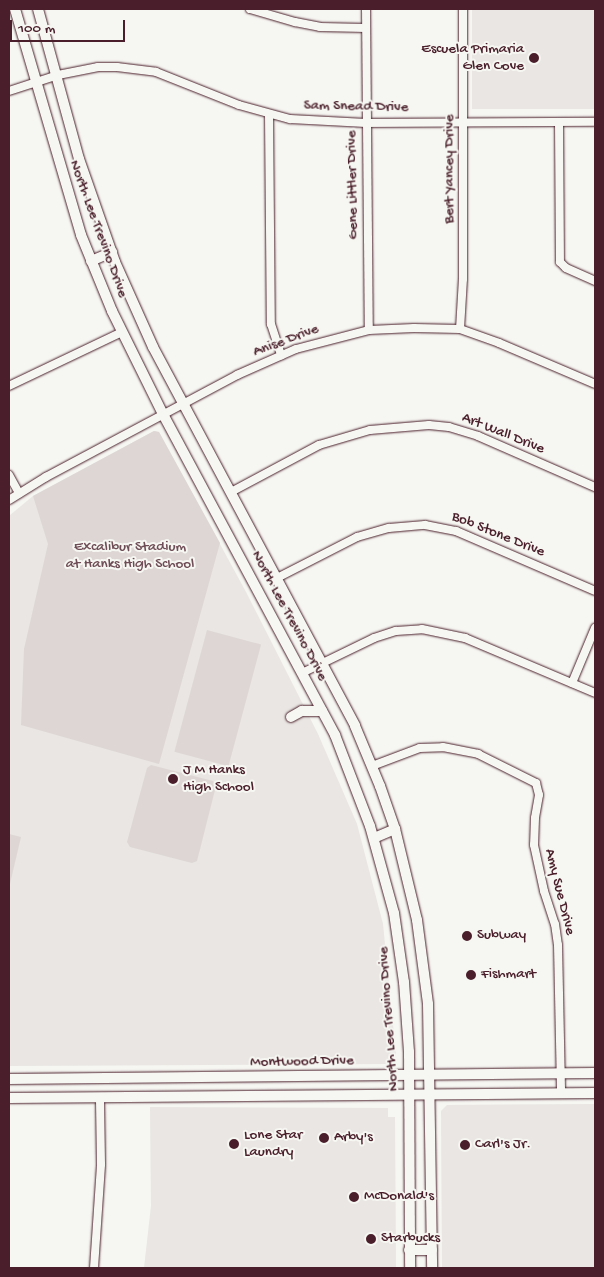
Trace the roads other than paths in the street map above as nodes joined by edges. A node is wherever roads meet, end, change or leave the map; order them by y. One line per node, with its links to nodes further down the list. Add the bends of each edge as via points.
1 (14, 9): 8 (main road, North Lee Trevino Drive)
2 (38, 9): 7 (main road, North Lee Trevino Drive)
3 (250, 9): 6 (street, via 320,27)
4 (366, 9): 6 (street, Gene Littler Drive)
5 (464, 9): 11 (street, Bert Yancey Drive)
6 (366, 28): 14 (street, Gene Littler Drive)
7 (58, 75): 8 (street, Sam Snead Drive); 10 (street, Sam Snead Drive, via 98,67 135,68 163,74); 15 (main road, North Lee Trevino Drive, via 81,163)
8 (36, 84): 9 (street, Sam Snead Drive); 16 (main road, North Lee Trevino Drive, via 60,170)
9 (9, 91)
10 (269, 114): 14 (street, Sam Snead Drive, via 325,122); 21 (street, via 271,324)
11 (464, 122): 12 (street, Sam Snead Drive); 14 (street, Sam Snead Drive); 18 (street, Bert Yancey Drive, via 463,310)
12 (559, 122): 13 (street, Sam Snead Drive); 17 (street, via 560,262)
13 (595, 122)
14 (366, 123): 19 (street, Gene Littler Drive)
15 (112, 252): 16 (main road); 24 (main road, North Lee Trevino Drive, via 140,320)
16 (91, 261): 20 (main road, North Lee Trevino Drive)
17 (595, 281)
18 (460, 329): 19 (street, Anise Drive); 22 (street, Anise Drive)
19 (369, 330): 21 (street, Anise Drive, via 335,337)
20 (122, 332): 23 (street); 25 (main road, North Lee Trevino Drive)
21 (281, 355): 24 (street, Anise Drive)
22 (595, 384)
23 (9, 386)
24 (184, 405): 25 (street, Anise Drive); 28 (main road, North Lee Trevino Drive)
25 (164, 416): 29 (street, Anise Drive); 35 (main road, North Lee Trevino Drive)
26 (9, 475): 29 (street)
27 (595, 487): 28 (street, Art Wall Drive, via 471,433 429,425 370,430 319,445)
28 (231, 492): 31 (main road, North Lee Trevino Drive)
29 (19, 493): 30 (street, Anise Drive)
30 (9, 500)
31 (277, 578): 32 (street, Bob Stone Drive, via 357,537 390,528 425,525 456,531); 34 (main road, North Lee Trevino Drive)
32 (595, 591)
33 (595, 628): 36 (street)
34 (322, 664): 35 (street); 36 (street, via 374,638 422,629 465,638); 40 (main road, North Lee Trevino Drive)
35 (302, 672): 38 (main road, North Lee Trevino Drive)
36 (572, 683): 37 (street)
37 (595, 693)
38 (322, 711): 39 (main road, via 302,711); 42 (main road, North Lee Trevino Drive, via 347,761)
39 (291, 717)
40 (372, 766): 41 (main road, North Lee Trevino Drive); 43 (street, Amy Sue Drive, via 420,748 443,747 478,754 536,783 539,794 534,818 534,844 558,945)
41 (395, 829): 42 (main road); 46 (main road, North Lee Trevino Drive, via 409,881 422,953 428,1004)
42 (374, 838): 45 (main road, North Lee Trevino Drive, via 400,948)
43 (561, 1074): 44 (main road, Montwood Drive); 46 (main road, Montwood Drive); 49 (street, Amy Sue Drive)
44 (595, 1074)
45 (409, 1075): 46 (main road, Montwood Drive); 47 (main road, Montwood Drive); 51 (main road, North Lee Trevino Drive)
46 (430, 1075): 52 (main road, North Lee Trevino Drive)
47 (207, 1078): 48 (main road, Montwood Drive); 53 (main road)
48 (9, 1079)
49 (561, 1093): 50 (main road); 52 (main road)
50 (595, 1093)
51 (409, 1094): 52 (main road); 53 (main road); 56 (main road, North Lee Trevino Drive)
52 (430, 1094): 57 (main road, North Lee Trevino Drive)
53 (207, 1097): 55 (main road)
54 (9, 1098): 55 (main road)
55 (100, 1098): 58 (street, via 101,1164)
56 (410, 1250): 57 (main road); 59 (main road, North Lee Trevino Drive)
57 (432, 1250): 60 (main road, North Lee Trevino Drive)
58 (94, 1268)
59 (410, 1268)
60 (432, 1268)

